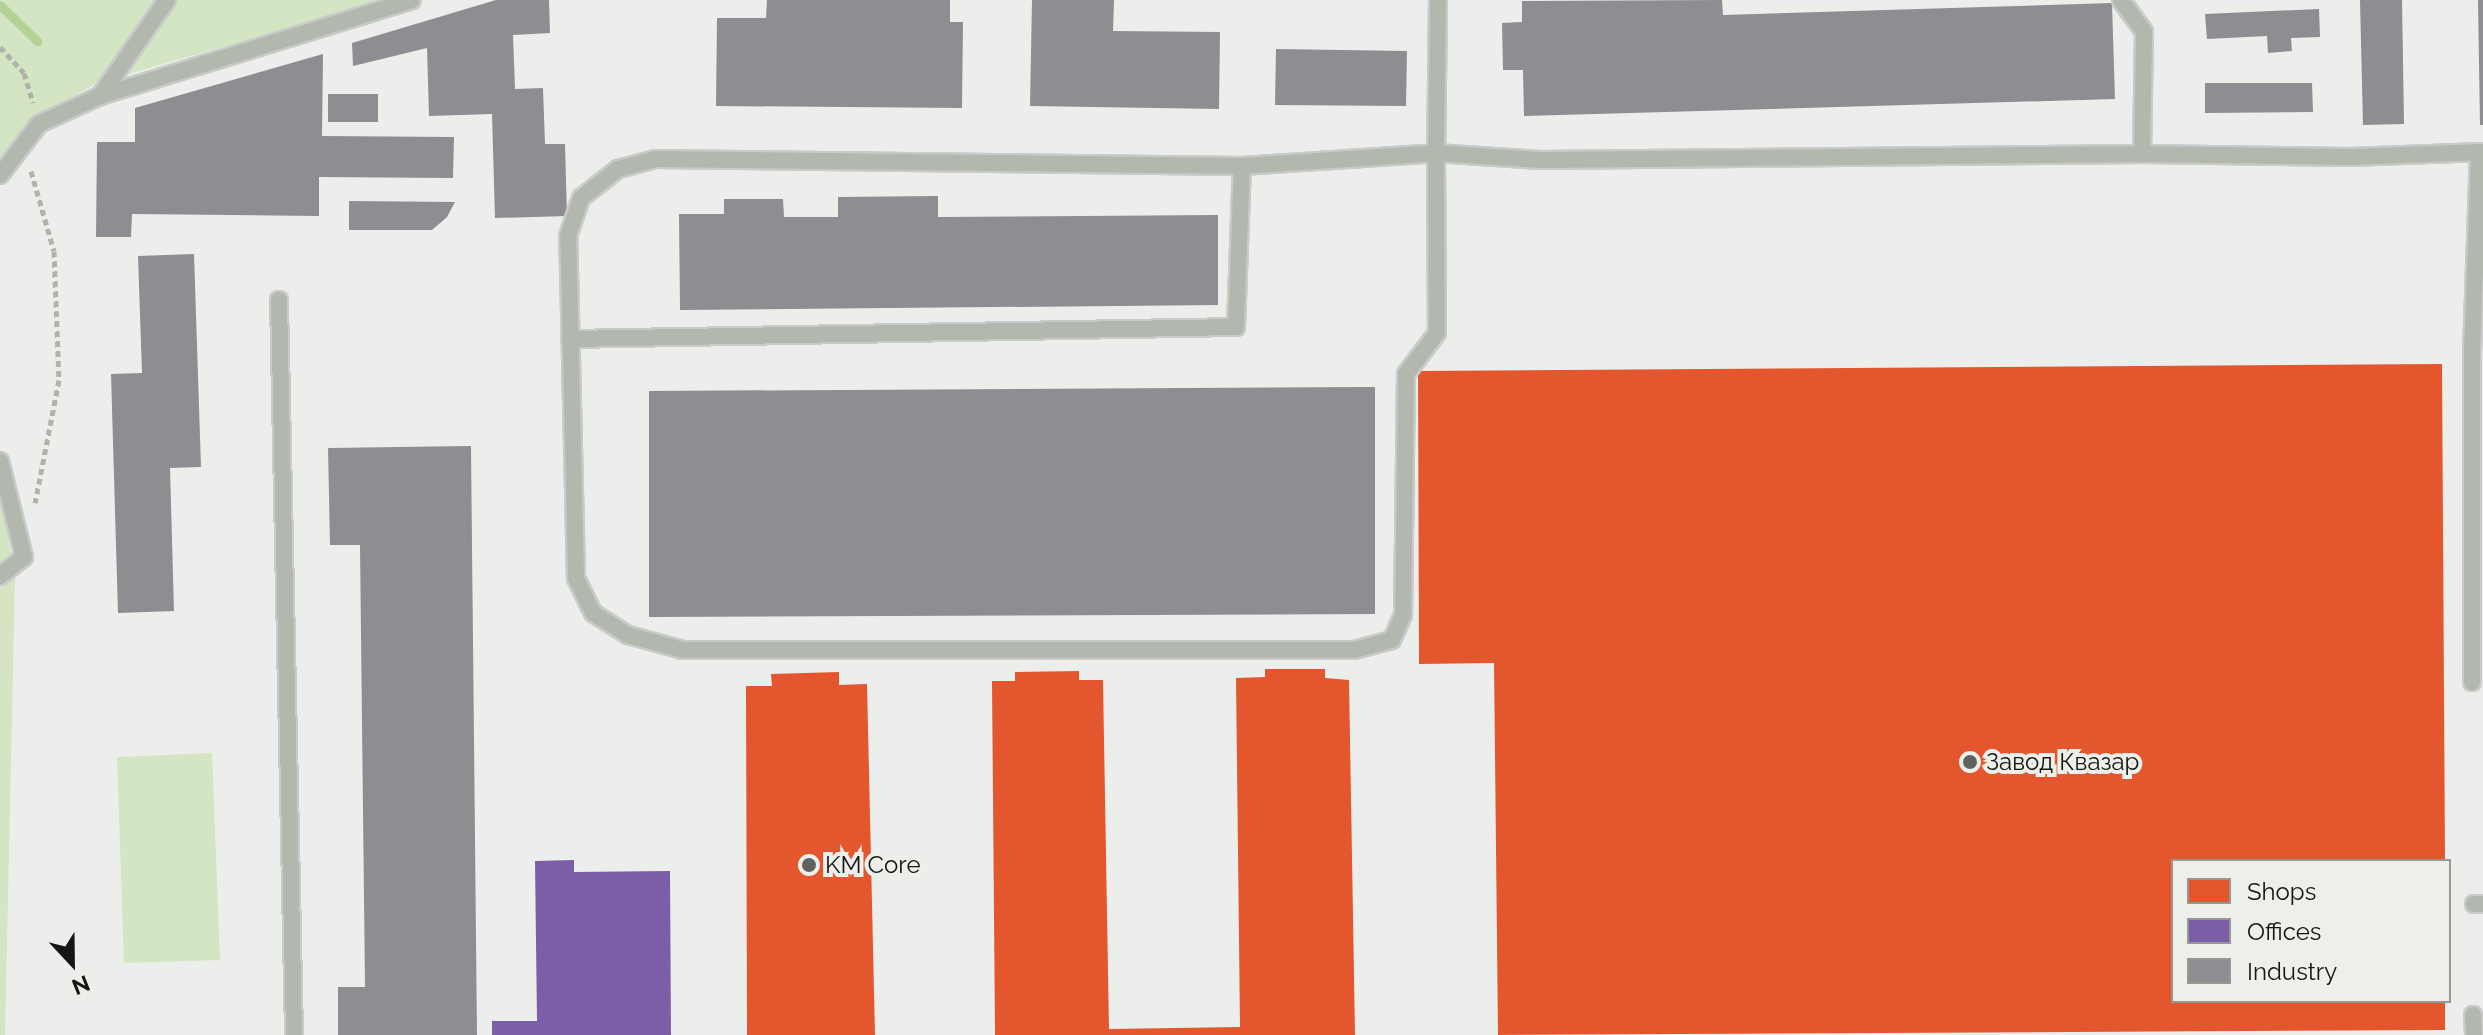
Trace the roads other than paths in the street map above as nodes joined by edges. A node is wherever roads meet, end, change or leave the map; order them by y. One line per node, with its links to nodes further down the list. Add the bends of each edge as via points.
1 (167, 0): 5 (lane)
2 (412, 0): 5 (lane)
3 (1438, 0): 7 (lane)
4 (2121, 0): 8 (lane, via 2144,32)
5 (100, 96): 10 (lane, via 39,124)
6 (2481, 152): 8 (lane, via 2350,157); 15 (lane, via 2472,353)
7 (1436, 153): 8 (lane, via 1540,160); 9 (lane); 12 (lane, via 1437,333 1406,374 1403,615 1392,640 1354,650 683,650 628,635 593,613 576,578)
8 (2142, 154)
9 (1242, 166): 12 (lane, via 656,159 618,169 581,198 568,236); 12 (lane, via 1236,327)
10 (0, 175)
11 (279, 300): 17 (lane)
12 (570, 339)
13 (0, 461): 14 (lane, via 24,557)
14 (0, 576)
15 (2472, 682)
16 (2473, 1015): 18 (lane)
17 (294, 1035)
18 (2474, 1035)

